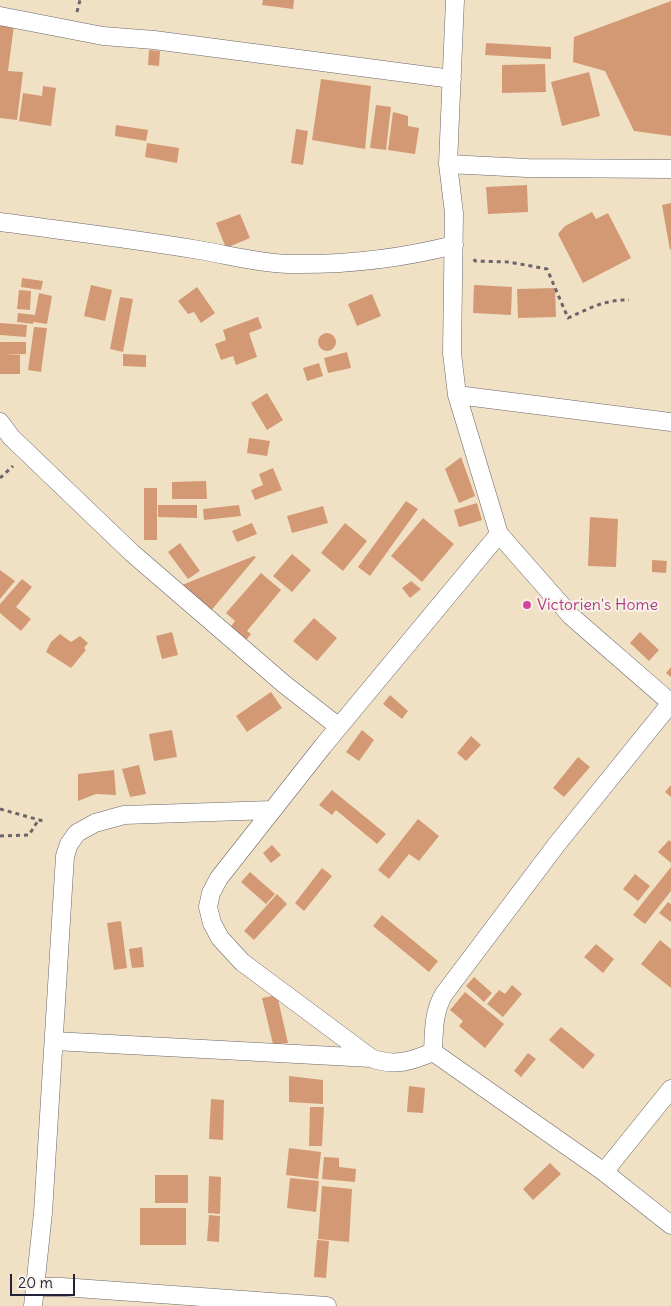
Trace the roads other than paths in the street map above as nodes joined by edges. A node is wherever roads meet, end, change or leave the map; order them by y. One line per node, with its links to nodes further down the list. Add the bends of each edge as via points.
1 (455, 0): 3 (street)
2 (0, 16): 3 (street, via 103,36)
3 (452, 79): 4 (street)
4 (448, 164): 5 (street); 7 (street)
5 (671, 169)
6 (0, 222): 7 (street, via 287,264 377,261)
7 (454, 245): 8 (street, via 452,353)
8 (456, 395): 10 (street); 11 (street)
9 (0, 422): 13 (street, via 11,437 132,553)
10 (671, 422)
11 (499, 534): 12 (street, via 571,616); 13 (street)
12 (671, 703): 16 (street, via 557,844 444,994 435,1015)
13 (339, 727): 14 (street)
14 (272, 810): 15 (street, via 124,815 95,822 78,833 65,856); 17 (street, via 211,893 208,907 212,923 220,938 242,962)
15 (54, 1041): 17 (street); 21 (street)
16 (434, 1052): 17 (street, via 409,1062 381,1062); 19 (street)
17 (371, 1058)
18 (671, 1089): 19 (street)
19 (604, 1172): 20 (street)
20 (671, 1225)
21 (35, 1287): 22 (street); 23 (street)
22 (33, 1306)
23 (326, 1306)

